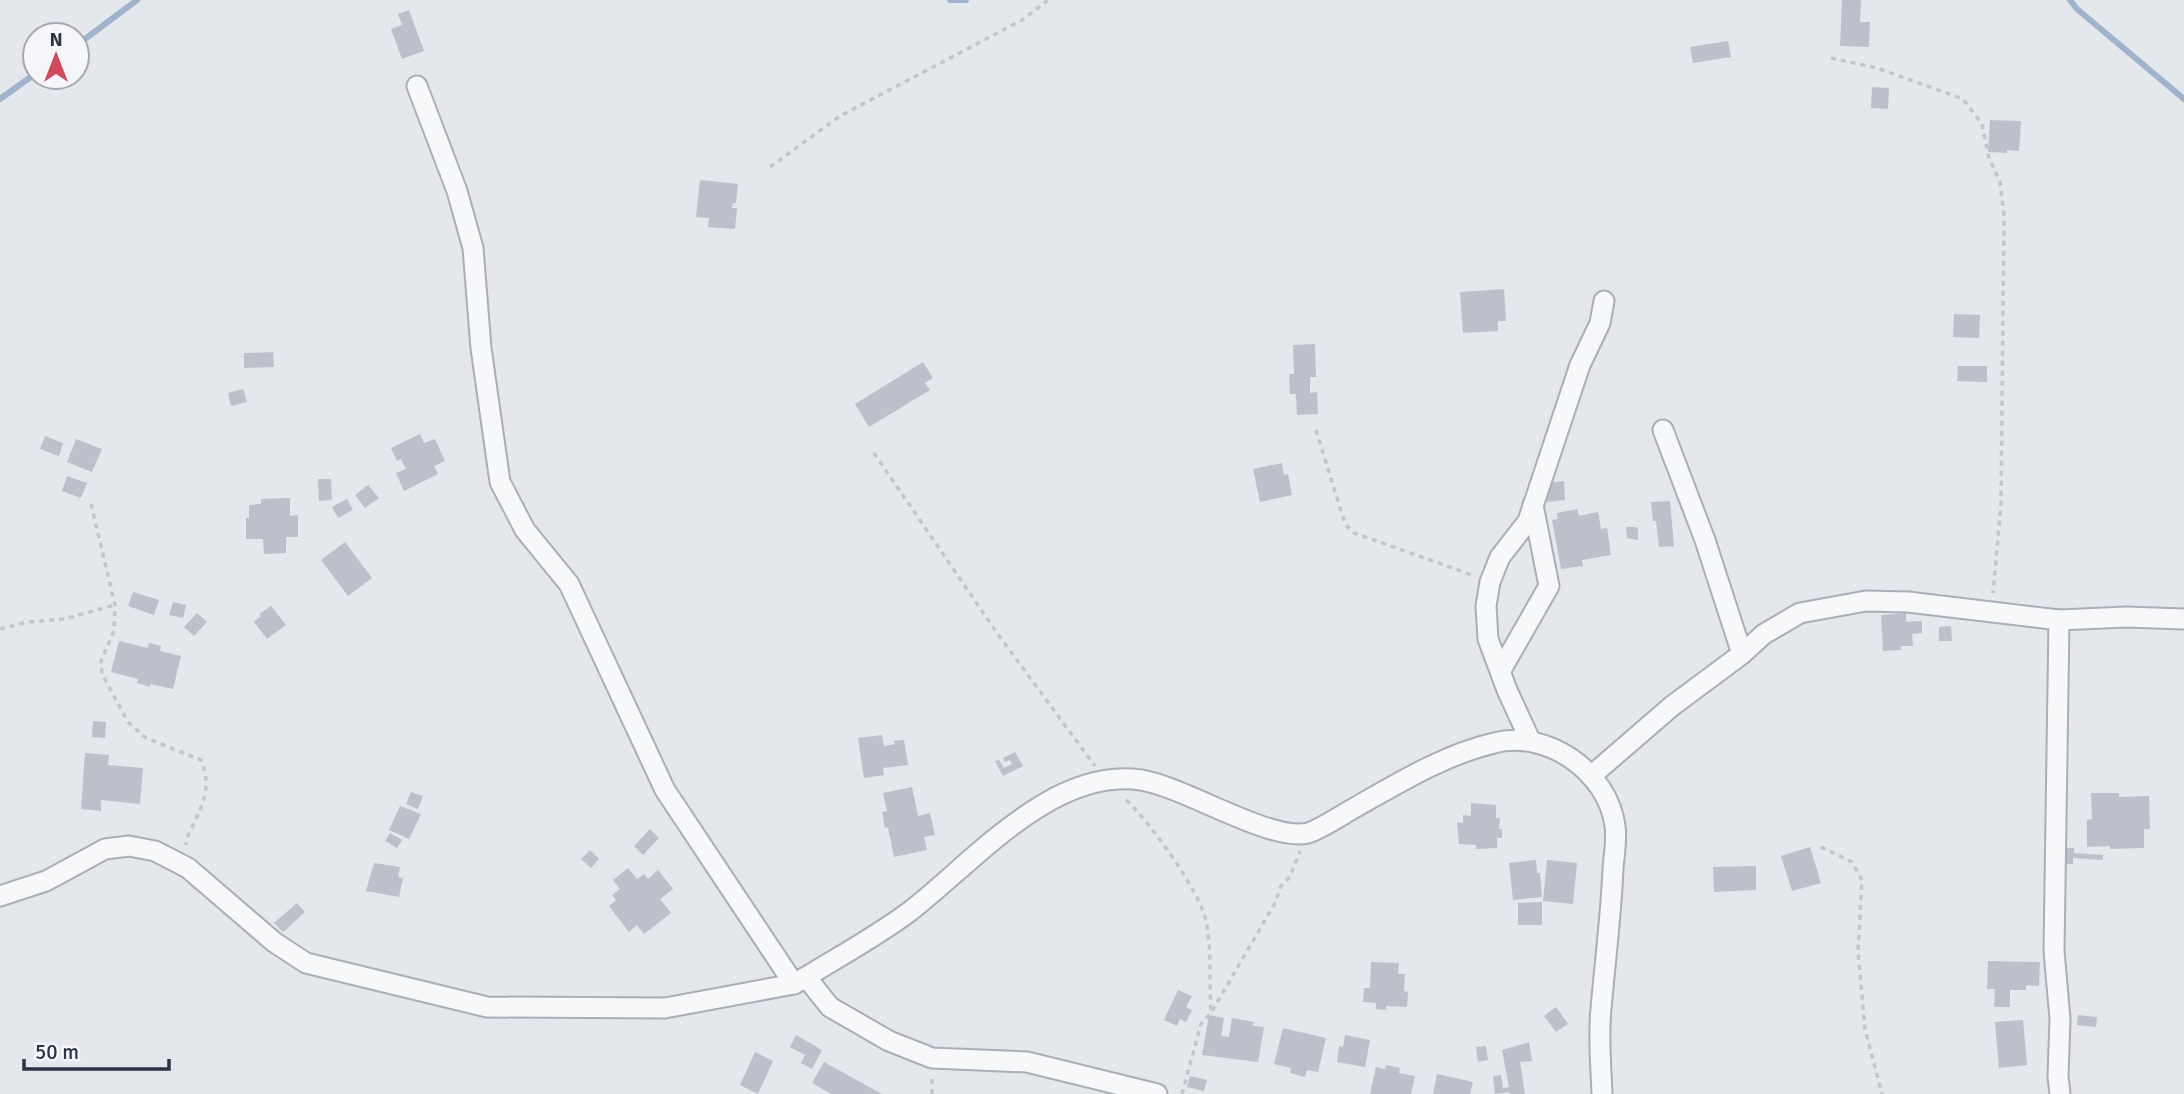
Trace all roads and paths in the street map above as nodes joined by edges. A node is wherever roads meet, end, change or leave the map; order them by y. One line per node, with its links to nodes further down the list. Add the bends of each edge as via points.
1 (1048, 0): 4 (path, via 1022,20 839,116)
2 (1831, 58): 13 (path, via 1877,68 1962,99 1982,124 2000,182 2004,215 2001,504)
3 (416, 86): 26 (street, via 457,191 473,248 481,348 500,482 526,530 569,584 665,790)
4 (770, 167)
5 (1604, 301): 10 (street)
6 (1316, 430): 11 (path, via 1345,524 1354,533)
7 (1663, 430): 17 (street)
8 (874, 453): 21 (path)
9 (91, 504): 12 (path)
10 (1533, 505): 11 (street); 18 (street, via 1549,586)
11 (1490, 582): 18 (street, via 1488,639)
12 (115, 604): 16 (path, via 64,619); 24 (path, via 114,631 101,661 128,722 146,738 201,760 206,773 208,790 186,840)
13 (1992, 613): 15 (street); 17 (street, via 1908,602 1847,604 1800,613 1764,634)
14 (2184, 619): 15 (street)
15 (2059, 620): 32 (street, via 2054,951)
16 (0, 629)
17 (1742, 654): 20 (street, via 1672,706)
18 (1501, 670): 19 (street)
19 (1530, 740): 20 (street, via 1565,755); 22 (street, via 1496,742 1434,764)
20 (1591, 776): 30 (street, via 1608,799 1615,828 1600,1012)
21 (1104, 779): 22 (street, via 1163,785 1277,831); 26 (street, via 1065,792 1017,823 908,913); 27 (path, via 1144,817 1201,904)
22 (1308, 833): 27 (path, via 1290,877)
23 (1821, 847): 31 (path, via 1852,862 1862,880 1858,952 1865,1029)
24 (188, 868): 25 (street, via 155,851 129,846 105,849 46,881); 26 (street, via 274,942 306,962 487,1007 665,1008)
25 (0, 896)
26 (800, 980): 28 (street, via 830,1007 890,1041 932,1058 1027,1062)
27 (1211, 1013): 29 (path, via 1201,1024)
28 (1157, 1094)
29 (1182, 1094)
30 (1602, 1094)
31 (1882, 1094)
32 (2060, 1094)

